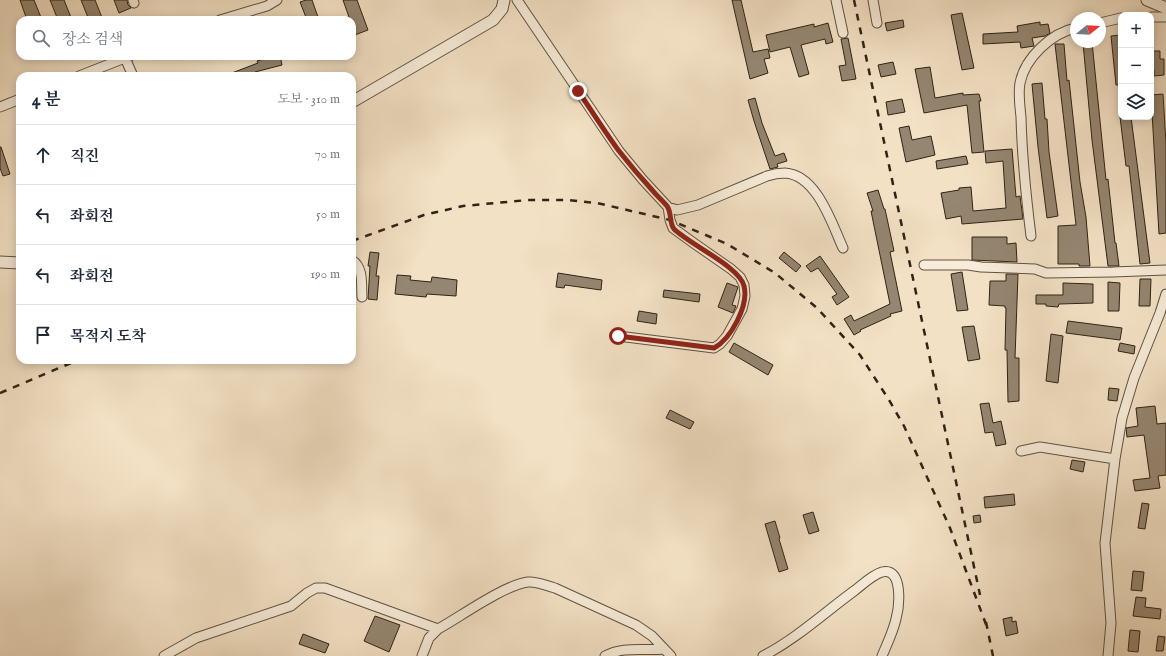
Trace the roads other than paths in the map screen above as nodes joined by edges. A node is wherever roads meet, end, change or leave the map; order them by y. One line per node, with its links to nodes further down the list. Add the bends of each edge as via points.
1 (277, 0): 8 (street, via 267,6)
2 (504, 0): 20 (street, via 502,9 493,20)
3 (517, 0): 23 (street, via 619,151)
4 (836, 0): 15 (street)
5 (873, 0): 13 (street)
6 (1147, 0): 7 (street)
7 (1166, 8)
8 (233, 16)
9 (1154, 17): 10 (street)
10 (1166, 17)
11 (1118, 19): 12 (street)
12 (1106, 22)
13 (877, 23)
14 (1070, 30): 24 (street, via 1056,35 1038,51 1025,70 1020,84 1022,159)
15 (843, 33)
16 (120, 60): 18 (street)
17 (129, 60): 19 (street)
18 (90, 72)
19 (132, 72)
20 (356, 100)
21 (16, 101): 22 (street)
22 (0, 107)
23 (668, 207): 25 (street, via 677,210 698,205 767,176 787,173 809,184 820,199); 33 (street, via 673,228 740,277 745,296 742,310 727,336 714,348)
24 (1031, 236)
25 (843, 248)
26 (0, 262): 28 (street)
27 (356, 262): 32 (street, via 361,271)
28 (16, 263)
29 (924, 264): 30 (street, via 1035,269 1046,273)
30 (1166, 270)
31 (1166, 294): 35 (street, via 1134,378 1122,418)
32 (362, 297)
33 (618, 336)
34 (1020, 451): 35 (street, via 1040,447)
35 (1115, 459): 44 (street, via 1105,543 1111,623)
36 (438, 629): 37 (street, via 498,594 528,582 555,588 636,625 652,636); 38 (street, via 325,588 316,588 291,606 196,638); 39 (street, via 429,638)
37 (664, 649): 40 (street, via 623,650); 41 (street)
38 (164, 656)
39 (422, 656)
40 (605, 656)
41 (671, 656)
42 (763, 656): 43 (street, via 792,640 875,575 883,572 895,578 898,585 898,602 896,619)
43 (882, 656)
44 (1108, 656)

